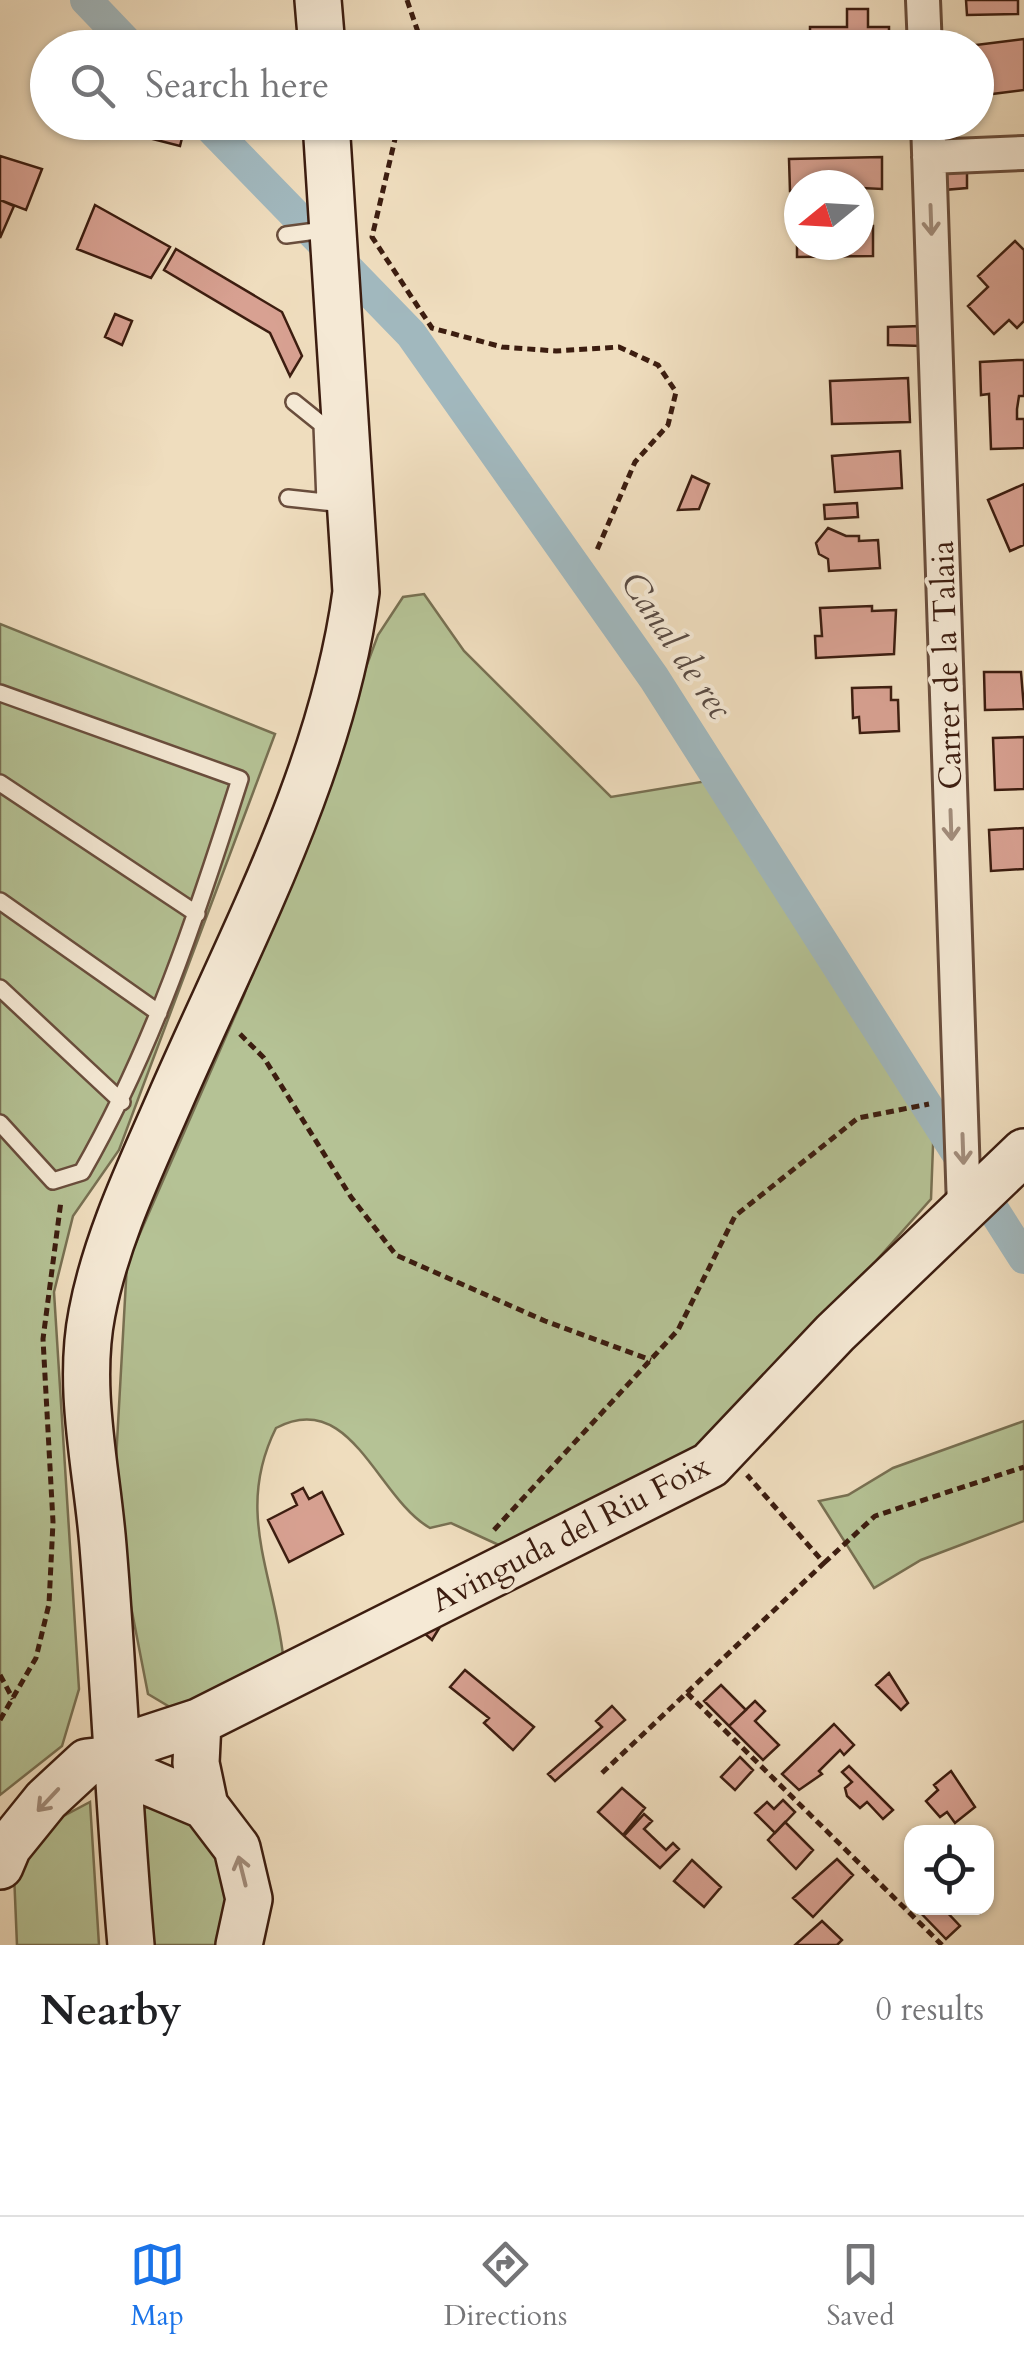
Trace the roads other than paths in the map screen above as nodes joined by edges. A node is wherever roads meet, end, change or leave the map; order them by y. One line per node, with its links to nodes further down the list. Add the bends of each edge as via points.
1 (318, 0): 3 (street)
2 (924, 0): 4 (street)
3 (320, 30)
4 (925, 30)
5 (328, 140): 10 (street)
6 (929, 140): 8 (street, Carrer de la Talaia)
7 (1024, 153): 8 (street)
8 (929, 157): 24 (street, Carrer de la Talaia, one-way to 24)
9 (286, 235): 10 (lane)
10 (336, 241): 12 (street, via 344,353)
11 (294, 402): 12 (lane)
12 (336, 435): 14 (street)
13 (288, 498): 14 (lane)
14 (338, 504): 26 (street, via 356,592 347,660 300,798 115,1233 91,1316 88,1404)
15 (0, 692): 18 (lane, via 240,780)
16 (0, 783): 18 (lane)
17 (0, 901): 20 (lane)
18 (197, 914): 20 (lane)
19 (0, 988): 21 (lane)
20 (159, 1013): 21 (lane)
21 (122, 1102): 22 (lane, via 82,1172 54,1181)
22 (0, 1123)
23 (1024, 1152): 24 (street, Avinguda del Riu Foix)
24 (964, 1207): 25 (street, Avinguda del Riu Foix, via 710,1466)
25 (198, 1722): 26 (street, Avinguda del Riu Foix, via 146,1739); 27 (street)
26 (114, 1759): 27 (street, via 141,1779); 28 (street, Avinguda del Riu Foix, one-way to 28, via 87,1762 73,1774 8,1847); 29 (street)
27 (204, 1806): 30 (street, one-way to 27, via 249,1899 237,1848)
28 (0, 1866)
29 (131, 1945)
30 (239, 1945)

